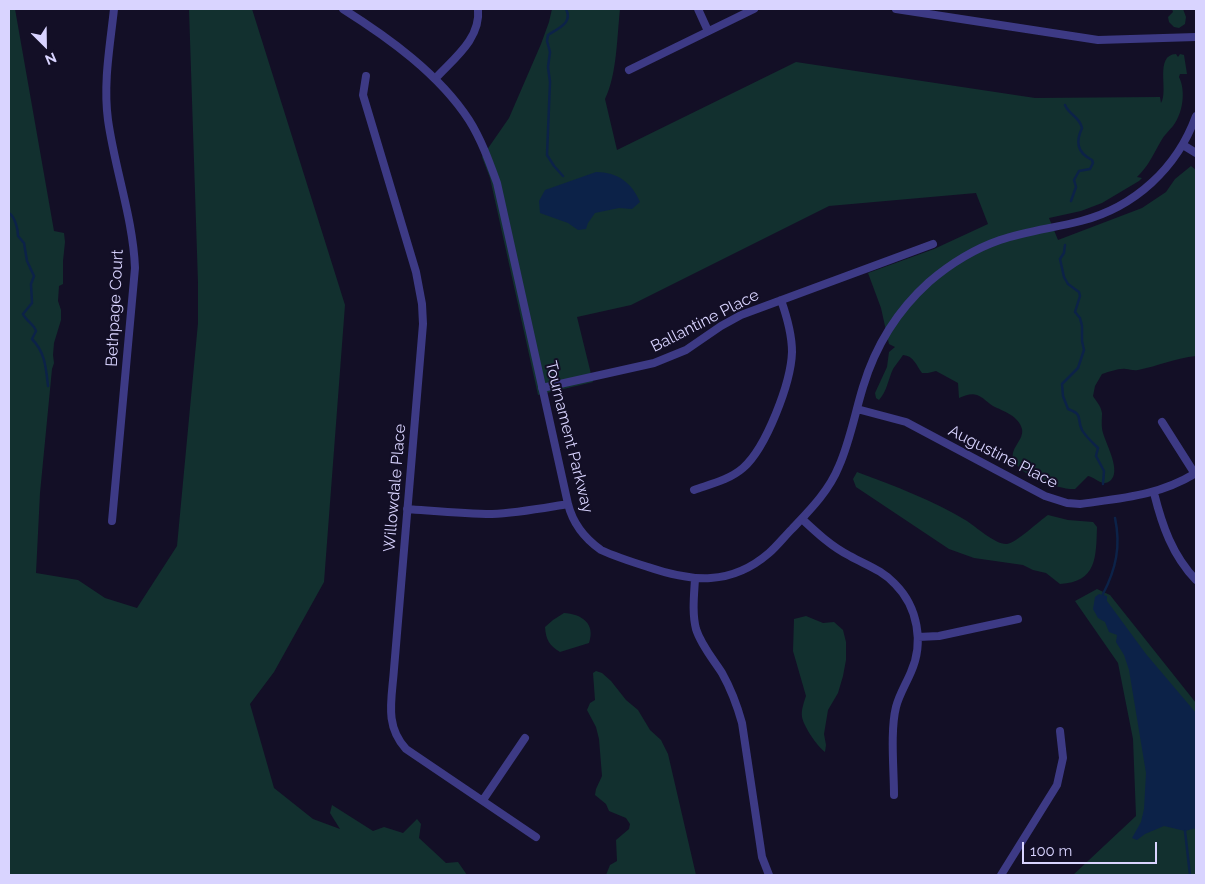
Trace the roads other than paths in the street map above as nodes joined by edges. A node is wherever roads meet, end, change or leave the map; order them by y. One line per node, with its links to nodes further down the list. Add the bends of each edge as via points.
1 (114, 9): 26 (street, Bethpage Court, via 106,99 132,234 135,268)
2 (343, 9): 11 (street, Tournament Parkway)
3 (478, 9): 11 (street, via 474,34)
4 (698, 9): 7 (street)
5 (754, 9): 7 (street)
6 (896, 9): 8 (street, via 1098,40)
7 (708, 31): 9 (street)
8 (1196, 37)
9 (629, 70)
10 (366, 76): 24 (street, Willowdale Place, via 363,94 416,272 422,304)
11 (435, 79): 17 (street, Tournament Parkway, via 469,120 490,161)
12 (1196, 116): 13 (street, Tournament Parkway)
13 (1183, 145): 14 (street); 18 (street, Tournament Parkway, via 1163,173 1115,209 1080,221 998,240 939,274 907,305 885,337 871,364)
14 (1196, 153)
15 (933, 244): 16 (street, Ballantine Place)
16 (781, 300): 17 (street, Ballantine Place, via 728,323 670,358); 21 (street, via 791,336 790,366 787,382 765,436 743,468 722,481)
17 (542, 388): 23 (street, Tournament Parkway)
18 (857, 409): 22 (street, Augustine Place, via 906,422 1056,501 1080,504); 25 (street, Tournament Parkway, via 838,469 829,486)
19 (1162, 422): 20 (street)
20 (1196, 474): 22 (street, Augustine Place)
21 (694, 490)
22 (1154, 493): 28 (street, via 1171,544)
23 (568, 504): 24 (street, via 493,514); 27 (street, Tournament Parkway, via 583,534 601,550 671,575)
24 (407, 509): 34 (street, Willowdale Place, via 390,714 393,727 406,749)
25 (802, 519): 27 (street, Tournament Parkway, via 769,552 747,568 717,578); 30 (street, via 835,547 875,568 897,585 912,609)
26 (112, 521)
27 (695, 579): 36 (street, via 696,630 729,685 737,705 762,856)
28 (1196, 580)
29 (1018, 619): 30 (street, via 939,636)
30 (918, 637): 33 (street, via 916,660 896,707)
31 (1060, 731): 37 (street, via 1063,758 1057,785)
32 (525, 738): 34 (street)
33 (894, 795)
34 (483, 800): 35 (street, Willowdale Place)
35 (536, 837)
36 (769, 875)
37 (1000, 875)

